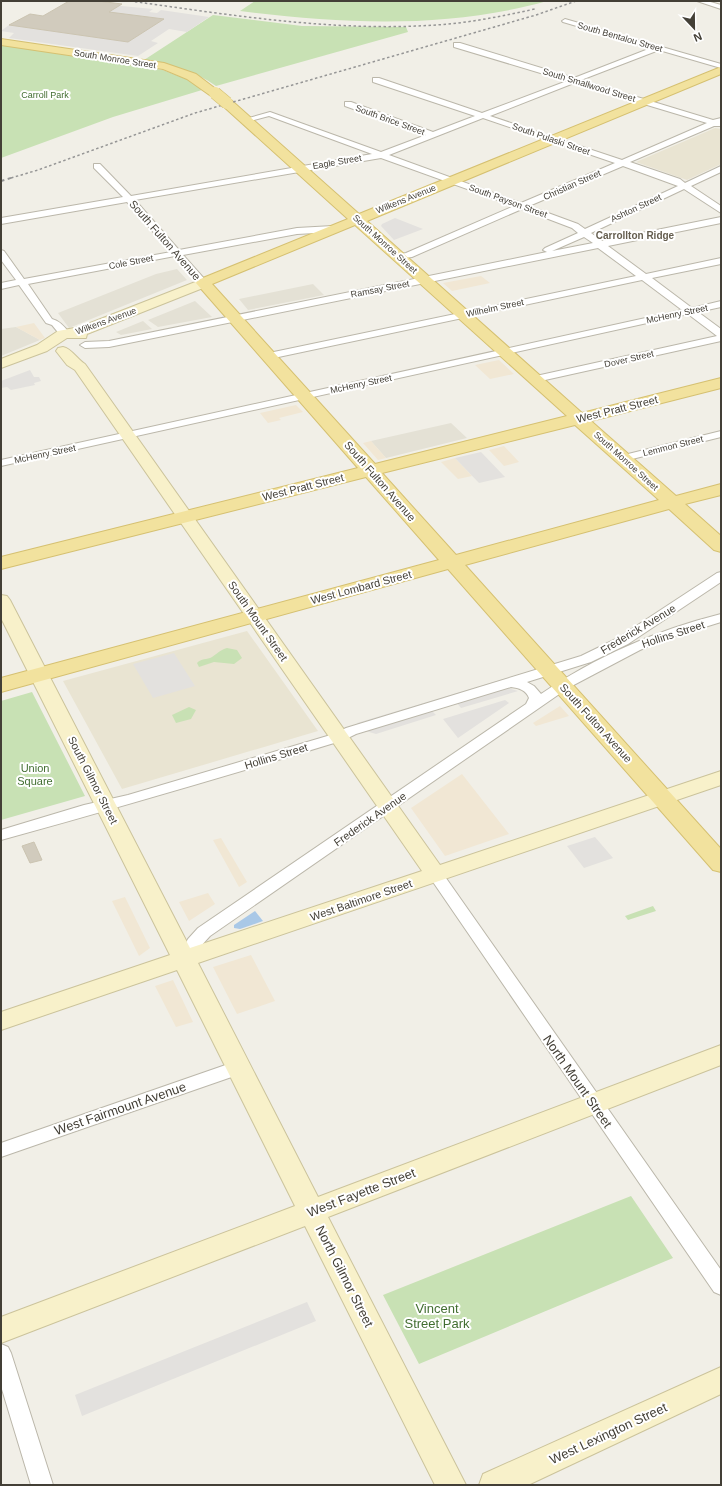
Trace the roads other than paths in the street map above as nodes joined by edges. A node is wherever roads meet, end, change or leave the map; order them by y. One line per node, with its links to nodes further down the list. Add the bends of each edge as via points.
1 (700, 2): 2 (street)
2 (721, 7)
3 (565, 21): 6 (street, South Bentalou Street)
4 (1, 42): 15 (main road, South Monroe Street, bridge, via 160,65 185,72 208,87)
5 (457, 45): 11 (street, South Smallwood Street)
6 (658, 48): 7 (street, South Bentalou Street); 11 (street, Eagle Street)
7 (721, 66)
8 (721, 70): 12 (main road, Wilkens Avenue)
9 (721, 75): 12 (main road, Wilkens Avenue)
10 (376, 80): 14 (street, South Pulaski Street)
11 (574, 81): 12 (street, South Smallwood Street); 14 (street, Eagle Street)
12 (647, 103): 16 (street, South Smallwood Street); 18 (main road, Wilkens Avenue)
13 (348, 104): 17 (street, South Brice Street)
14 (482, 116): 17 (street, Eagle Street); 18 (street, South Pulaski Street)
15 (245, 119): 19 (street, South Payson Street, via 270,114); 22 (main road, South Monroe Street)
16 (718, 123): 20 (street, Christian Street)
17 (433, 135): 19 (street, Eagle Street)
18 (556, 140): 20 (street, South Pulaski Street); 24 (main road, Wilkens Avenue)
19 (381, 155): 22 (street, Eagle Street); 24 (street, South Payson Street)
20 (622, 163): 25 (street, South Pulaski Street, via 677,181); 27 (street, Christian Street)
21 (97, 166): 26 (street, South Fulton Avenue)
22 (301, 169): 26 (street, Eagle Street); 31 (main road, South Monroe Street)
23 (721, 169): 25 (street, Ashton Street)
24 (456, 182): 27 (street, South Payson Street); 31 (main road, Wilkens Avenue)
25 (684, 186): 28 (street, South Pulaski Street); 33 (street, Ashton Street)
26 (128, 199): 30 (street, Eagle Street); 36 (street, South Fulton Avenue)
27 (522, 206): 33 (street, South Payson Street, via 575,226); 37 (street, Christian Street, via 409,256)
28 (721, 210)
29 (721, 220): 34 (street, Ramsay Street)
30 (1, 221)
31 (360, 221): 32 (main road, Wilkens Avenue); 37 (main road, South Monroe Street); 43 (main road, Wilkens Avenue)
32 (333, 229): 36 (street, Cole Street, via 300,231); 43 (main road, Wilkens Avenue)
33 (584, 233): 34 (street, South Payson Street); 38 (street, Ashton Street)
34 (600, 245): 38 (street, Ramsay Street); 40 (street, South Payson Street)
35 (1, 253): 42 (street, South Mount Street)
36 (176, 254): 42 (street, Cole Street); 43 (street, South Fulton Avenue)
37 (400, 257): 41 (main road, South Monroe Street)
38 (530, 259): 41 (street, Ramsay Street)
39 (721, 261): 40 (street, Wilhelm Street)
40 (644, 277): 46 (street, South Payson Street); 47 (street, Wilhelm Street)
41 (425, 280): 47 (main road, South Monroe Street); 48 (street, Ramsay Street)
42 (21, 282): 44 (street, Cole Street); 51 (street, South Mount Street, via 49,321 47,325)
43 (205, 285): 48 (main road, South Fulton Avenue); 51 (street, Wilkens Avenue); 52 (street, Wilkens Avenue, via 95,333)
44 (1, 286)
45 (721, 304): 46 (street, McHenry Street)
46 (690, 311): 49 (street, South Payson Street); 53 (street, McHenry Street)
47 (464, 315): 53 (main road, South Monroe Street); 54 (street, Wilhelm Street)
48 (235, 319): 52 (street, Ramsay Street, via 106,344); 54 (main road, South Fulton Avenue)
49 (721, 334)
50 (721, 338): 58 (street, Dover Street)
51 (60, 341): 52 (street); 55 (street, Wilkens Avenue); 56 (street, South Mount Street, via 72,362); 57 (street, Wilkens Avenue)
52 (83, 344): 56 (street, via 78,355 81,360)
53 (506, 352): 58 (main road, South Monroe Street); 60 (street, McHenry Street)
54 (269, 356): 60 (main road, South Fulton Avenue)
55 (1, 364)
56 (80, 367): 63 (street, South Mount Street)
57 (1, 372)
58 (536, 380): 61 (main road, South Monroe Street)
59 (721, 383): 61 (main road, West Pratt Street)
60 (304, 396): 63 (street, McHenry Street); 66 (main road, South Fulton Avenue)
61 (580, 418): 64 (main road, South Monroe Street); 66 (main road, West Pratt Street)
62 (721, 434): 64 (street, Lemmon Street)
63 (128, 435): 65 (street, McHenry Street); 69 (street, South Mount Street)
64 (624, 458): 68 (main road, South Monroe Street)
65 (1, 463)
66 (371, 470): 69 (main road, West Pratt Street); 71 (main road, South Fulton Avenue)
67 (721, 489): 68 (main road, West Lombard Street)
68 (672, 502): 70 (main road, South Monroe Street); 71 (main road, West Lombard Street)
69 (184, 517): 72 (main road, West Pratt Street); 75 (street, South Mount Street)
70 (721, 546)
71 (452, 562): 75 (main road, West Lombard Street); 78 (main road, South Fulton Avenue)
72 (1, 563)
73 (721, 576): 78 (street, Frederick Avenue, via 622,641)
74 (1, 600): 77 (street, South Gilmor Street)
75 (254, 616): 77 (main road, West Lombard Street); 82 (street, South Mount Street)
76 (721, 618): 78 (street, Hollins Street, via 658,637)
77 (39, 674): 80 (main road, West Lombard Street); 85 (street, South Gilmor Street)
78 (556, 678): 79 (street, Hollins Street); 81 (street, Frederick Avenue); 84 (main road, South Fulton Avenue)
79 (512, 683): 81 (street, via 525,686 533,692 536,698); 82 (street, Hollins Street, via 352,730)
80 (1, 685)
81 (532, 706): 86 (street, Frederick Avenue)
82 (339, 737): 85 (street, Hollins Street); 86 (street, South Mount Street)
83 (721, 778): 84 (street, West Baltimore Street)
84 (662, 797): 88 (main road, South Fulton Avenue); 89 (street, West Baltimore Street)
85 (106, 805): 87 (street, Hollins Street); 90 (street, South Gilmor Street)
86 (388, 807): 89 (street, South Mount Street); 90 (street, Frederick Avenue, via 204,932)
87 (1, 835)
88 (721, 864)
89 (436, 876): 90 (street, West Baltimore Street); 94 (street, North Mount Street)
90 (185, 959): 91 (street, West Baltimore Street); 93 (street, North Gilmor Street)
91 (1, 1021)
92 (721, 1055): 94 (street, West Fayette Street)
93 (240, 1067): 95 (street, West Fairmount Avenue); 96 (street, North Gilmor Street)
94 (594, 1103): 96 (street, West Fayette Street); 97 (street, North Mount Street)
95 (1, 1150)
96 (312, 1210): 98 (street, West Fayette Street); 102 (street, North Gilmor Street)
97 (721, 1286)
98 (1, 1330)
99 (1, 1353): 101 (street)
100 (721, 1380): 103 (street, West Lexington Street)
101 (42, 1485)
102 (451, 1485)
103 (494, 1485)

